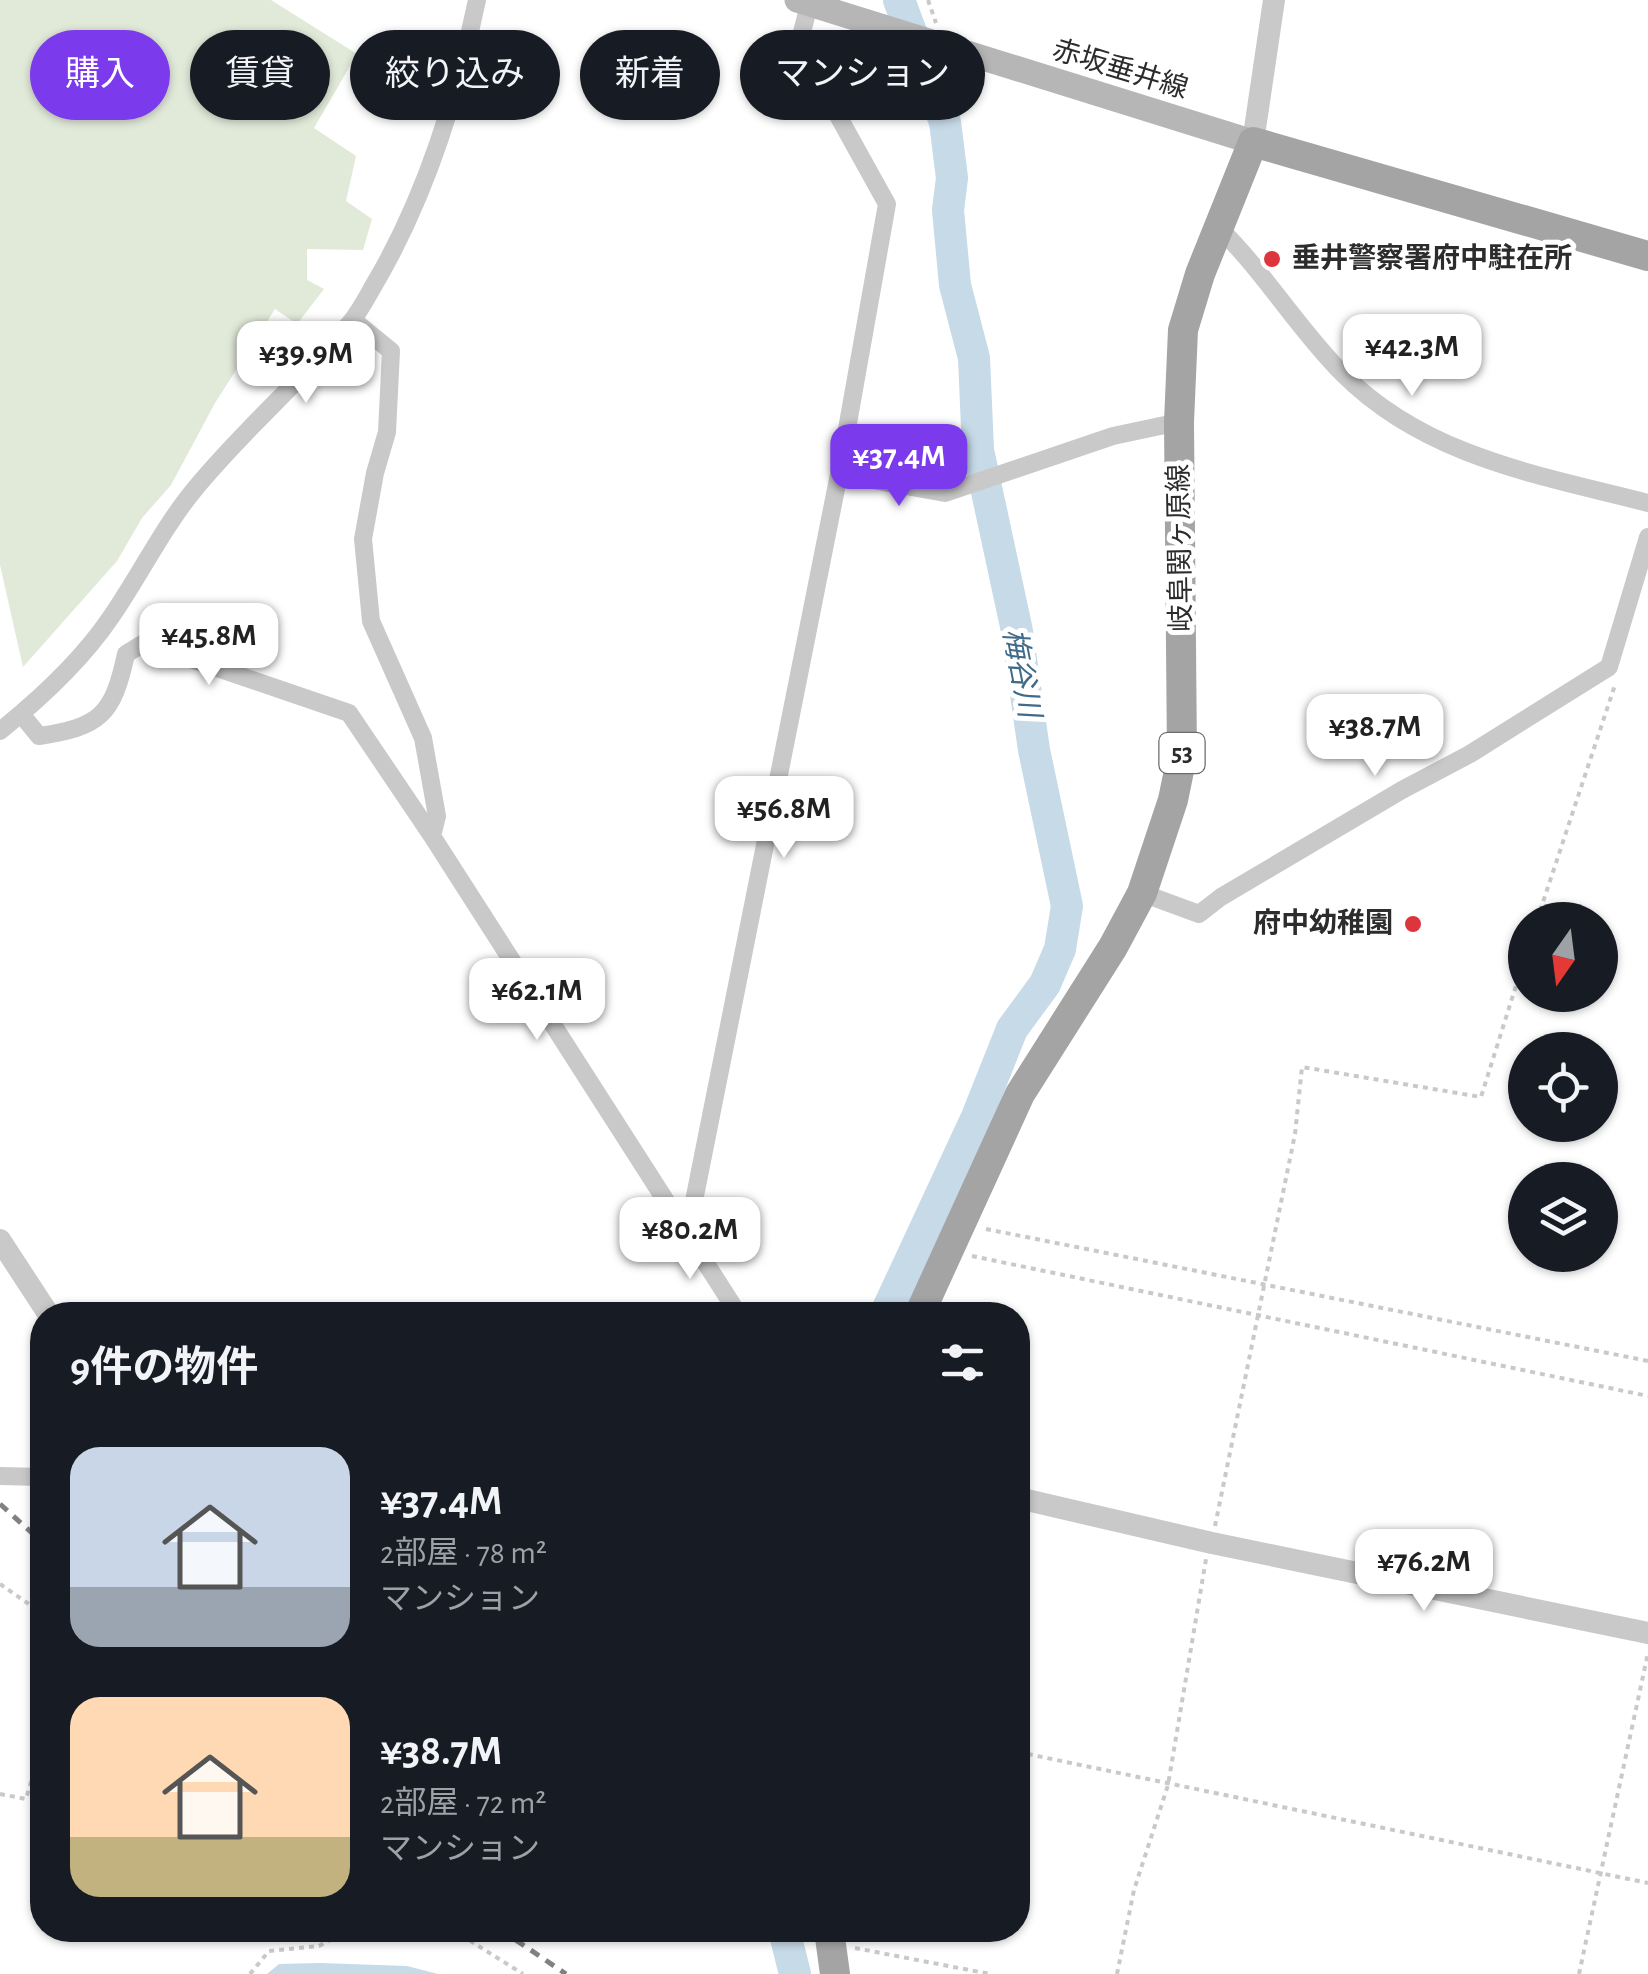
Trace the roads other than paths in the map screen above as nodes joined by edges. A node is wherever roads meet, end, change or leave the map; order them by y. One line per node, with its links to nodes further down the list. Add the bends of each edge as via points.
1 (477, 0): 7 (street, via 439,141 401,238)
2 (1274, 0): 4 (street)
3 (803, 2): 4 (main road, 赤坂垂井線); 9 (street, via 805,53 888,204)
4 (1253, 142): 5 (main road, 岐阜関ヶ原線 / 53); 6 (main road)
5 (1220, 229): 8 (main road, 岐阜関ヶ原線 / 53, via 1183,330); 10 (street, via 1342,374 1412,427 1473,457)
6 (1648, 256)
7 (353, 320): 12 (street, via 194,489 110,618); 14 (street, via 392,352 387,432 362,539 370,621 424,738 437,816)
8 (1179, 422): 9 (street, via 1113,436 945,493); 15 (main road, 岐阜関ヶ原線 / 53, via 1182,756)
9 (838, 474): 16 (street, via 692,1212)
10 (1648, 503)
11 (1648, 537): 15 (street, via 1609,667 1199,914)
12 (21, 714): 13 (street); 14 (street, via 39,736 86,727 114,699 132,648 160,647 349,713)
13 (0, 731)
14 (432, 836): 16 (street)
15 (1142, 893): 20 (main road, 岐阜関ヶ原線 / 53, via 1020,1094)
16 (682, 1224): 19 (street)
17 (0, 1240): 18 (street)
18 (41, 1302)
19 (731, 1302)
20 (924, 1302)
21 (0, 1476): 22 (street)
22 (30, 1476)
23 (1030, 1501): 24 (street)
24 (1648, 1633)
25 (831, 1942): 26 (main road)
26 (835, 1974)

